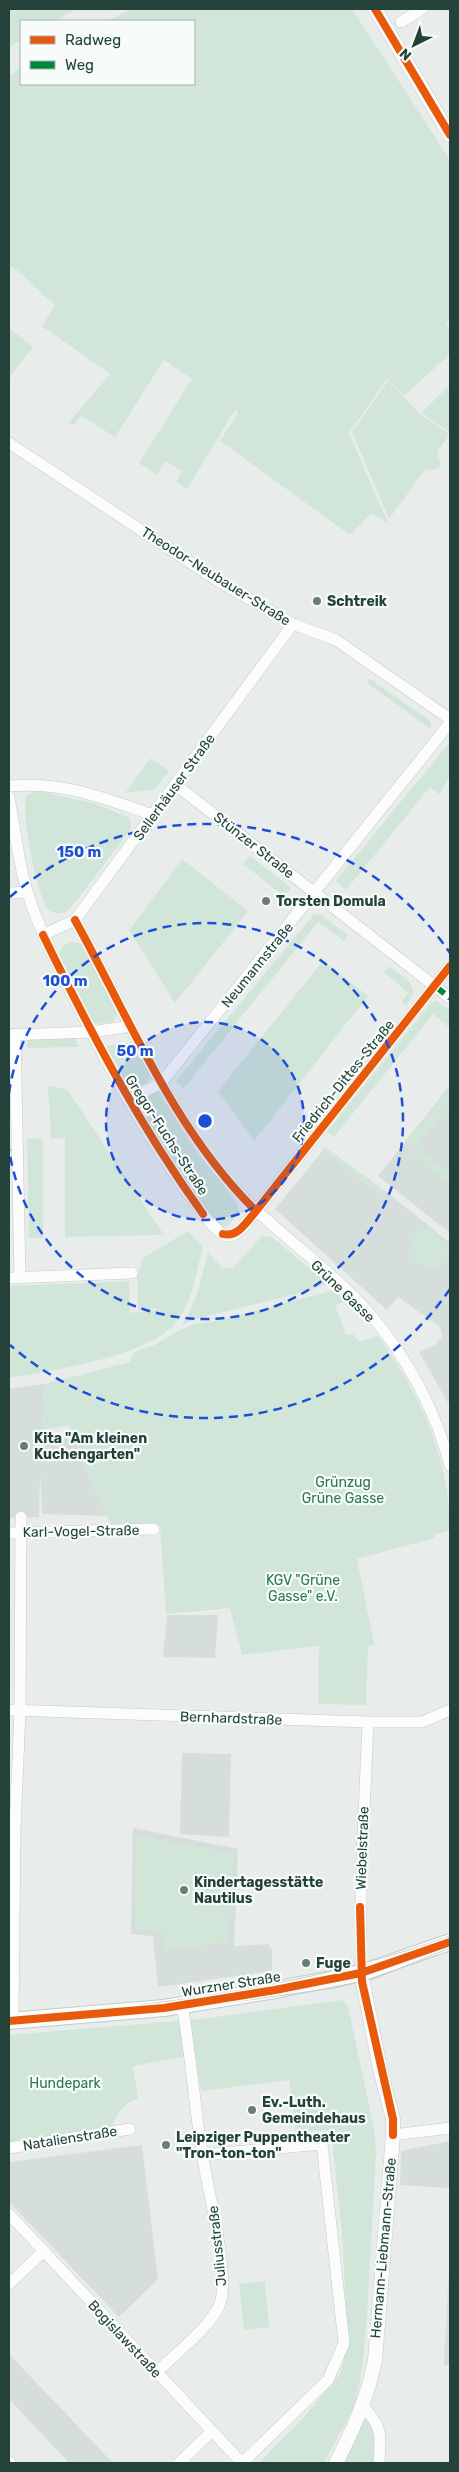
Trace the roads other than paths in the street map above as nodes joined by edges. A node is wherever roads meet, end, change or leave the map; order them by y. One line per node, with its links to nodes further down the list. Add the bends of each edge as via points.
1 (375, 9): 4 (street)
2 (422, 9): 3 (street)
3 (400, 22)
4 (450, 135)
5 (9, 443): 6 (street, Theodor-Neubauer-Straße, via 221,583)
6 (293, 624): 7 (street, Theodor-Neubauer-Straße, via 336,640); 9 (street, Sellerhäuser Straße)
7 (450, 719)
8 (450, 723): 15 (street, Neumannstraße)
9 (176, 785): 12 (street, Sellerhäuser Straße); 15 (street, Stünzer Straße)
10 (9, 786): 12 (street, via 43,784 72,788)
11 (9, 797): 13 (street, Gregor-Fuchs-Straße)
12 (153, 815): 16 (street, Sellerhäuser Straße)
13 (27, 892): 14 (street); 17 (street, Gregor-Fuchs-Straße)
14 (9, 893)
15 (315, 893): 19 (street, Stünzer Straße); 24 (street, Neumannstraße)
16 (75, 920): 17 (street, Sellerhäuser Straße); 21 (street, Gregor-Fuchs-Straße)
17 (43, 935): 22 (street, Gregor-Fuchs-Straße)
18 (450, 966): 19 (street, Friedrich-Dittes-Straße)
19 (435, 986): 20 (street, Stünzer Straße); 26 (street, Friedrich-Dittes-Straße)
20 (450, 998)
21 (131, 1026): 22 (street); 24 (street, Gregor-Fuchs-Straße)
22 (91, 1032): 23 (street); 25 (street, Gregor-Fuchs-Straße)
23 (12, 1034): 28 (street)
24 (161, 1083): 25 (street, Neumannstraße); 26 (street, Gregor-Fuchs-Straße, via 206,1154)
25 (128, 1100): 26 (street, Gregor-Fuchs-Straße, via 170,1168 203,1214 223,1234 230,1236 236,1233)
26 (256, 1211): 29 (street, Grüne Gasse, via 356,1299 391,1341 428,1408)
27 (132, 1273): 28 (street)
28 (14, 1278)
29 (450, 1466)
30 (21, 1518): 33 (street)
31 (154, 1529): 33 (street, Karl-Vogel-Straße)
32 (9, 1533): 33 (street, Karl-Vogel-Straße)
33 (21, 1533): 34 (street)
34 (14, 1710): 36 (street, Bernhardstraße); 37 (street)
35 (450, 1710): 36 (street, Bernhardstraße, via 422,1722)
36 (368, 1722): 39 (street, Wiebelstraße, via 360,1898)
37 (12, 1829): 41 (street)
38 (450, 1942): 39 (main road, Wurzner Straße)
39 (361, 1973): 40 (main road, Wurzner Straße); 44 (street, Hermann-Liebmann-Straße, via 393,2119)
40 (182, 2005): 41 (main road, Wurzner Straße); 46 (street, Juliusstraße)
41 (11, 2021)
42 (450, 2128): 44 (street)
43 (130, 2129): 45 (street, Natalienstraße)
44 (392, 2135): 51 (street, Hermann-Liebmann-Straße, via 374,2360)
45 (9, 2148)
46 (202, 2155): 50 (street, Juliusstraße, via 214,2206 223,2289 220,2305 211,2319); 54 (street, via 322,2144 344,2343 328,2380)
47 (9, 2214): 48 (street, Bogislawstraße)
48 (44, 2251): 49 (street); 50 (street, Bogislawstraße)
49 (9, 2284)
50 (157, 2372): 52 (street, Bogislawstraße)
51 (362, 2406): 55 (street, Hermann-Liebmann-Straße); 56 (street, via 375,2418 381,2436)
52 (212, 2432): 53 (street); 54 (street, Bogislawstraße)
53 (179, 2463)
54 (242, 2463)
55 (336, 2463)
56 (379, 2463)

